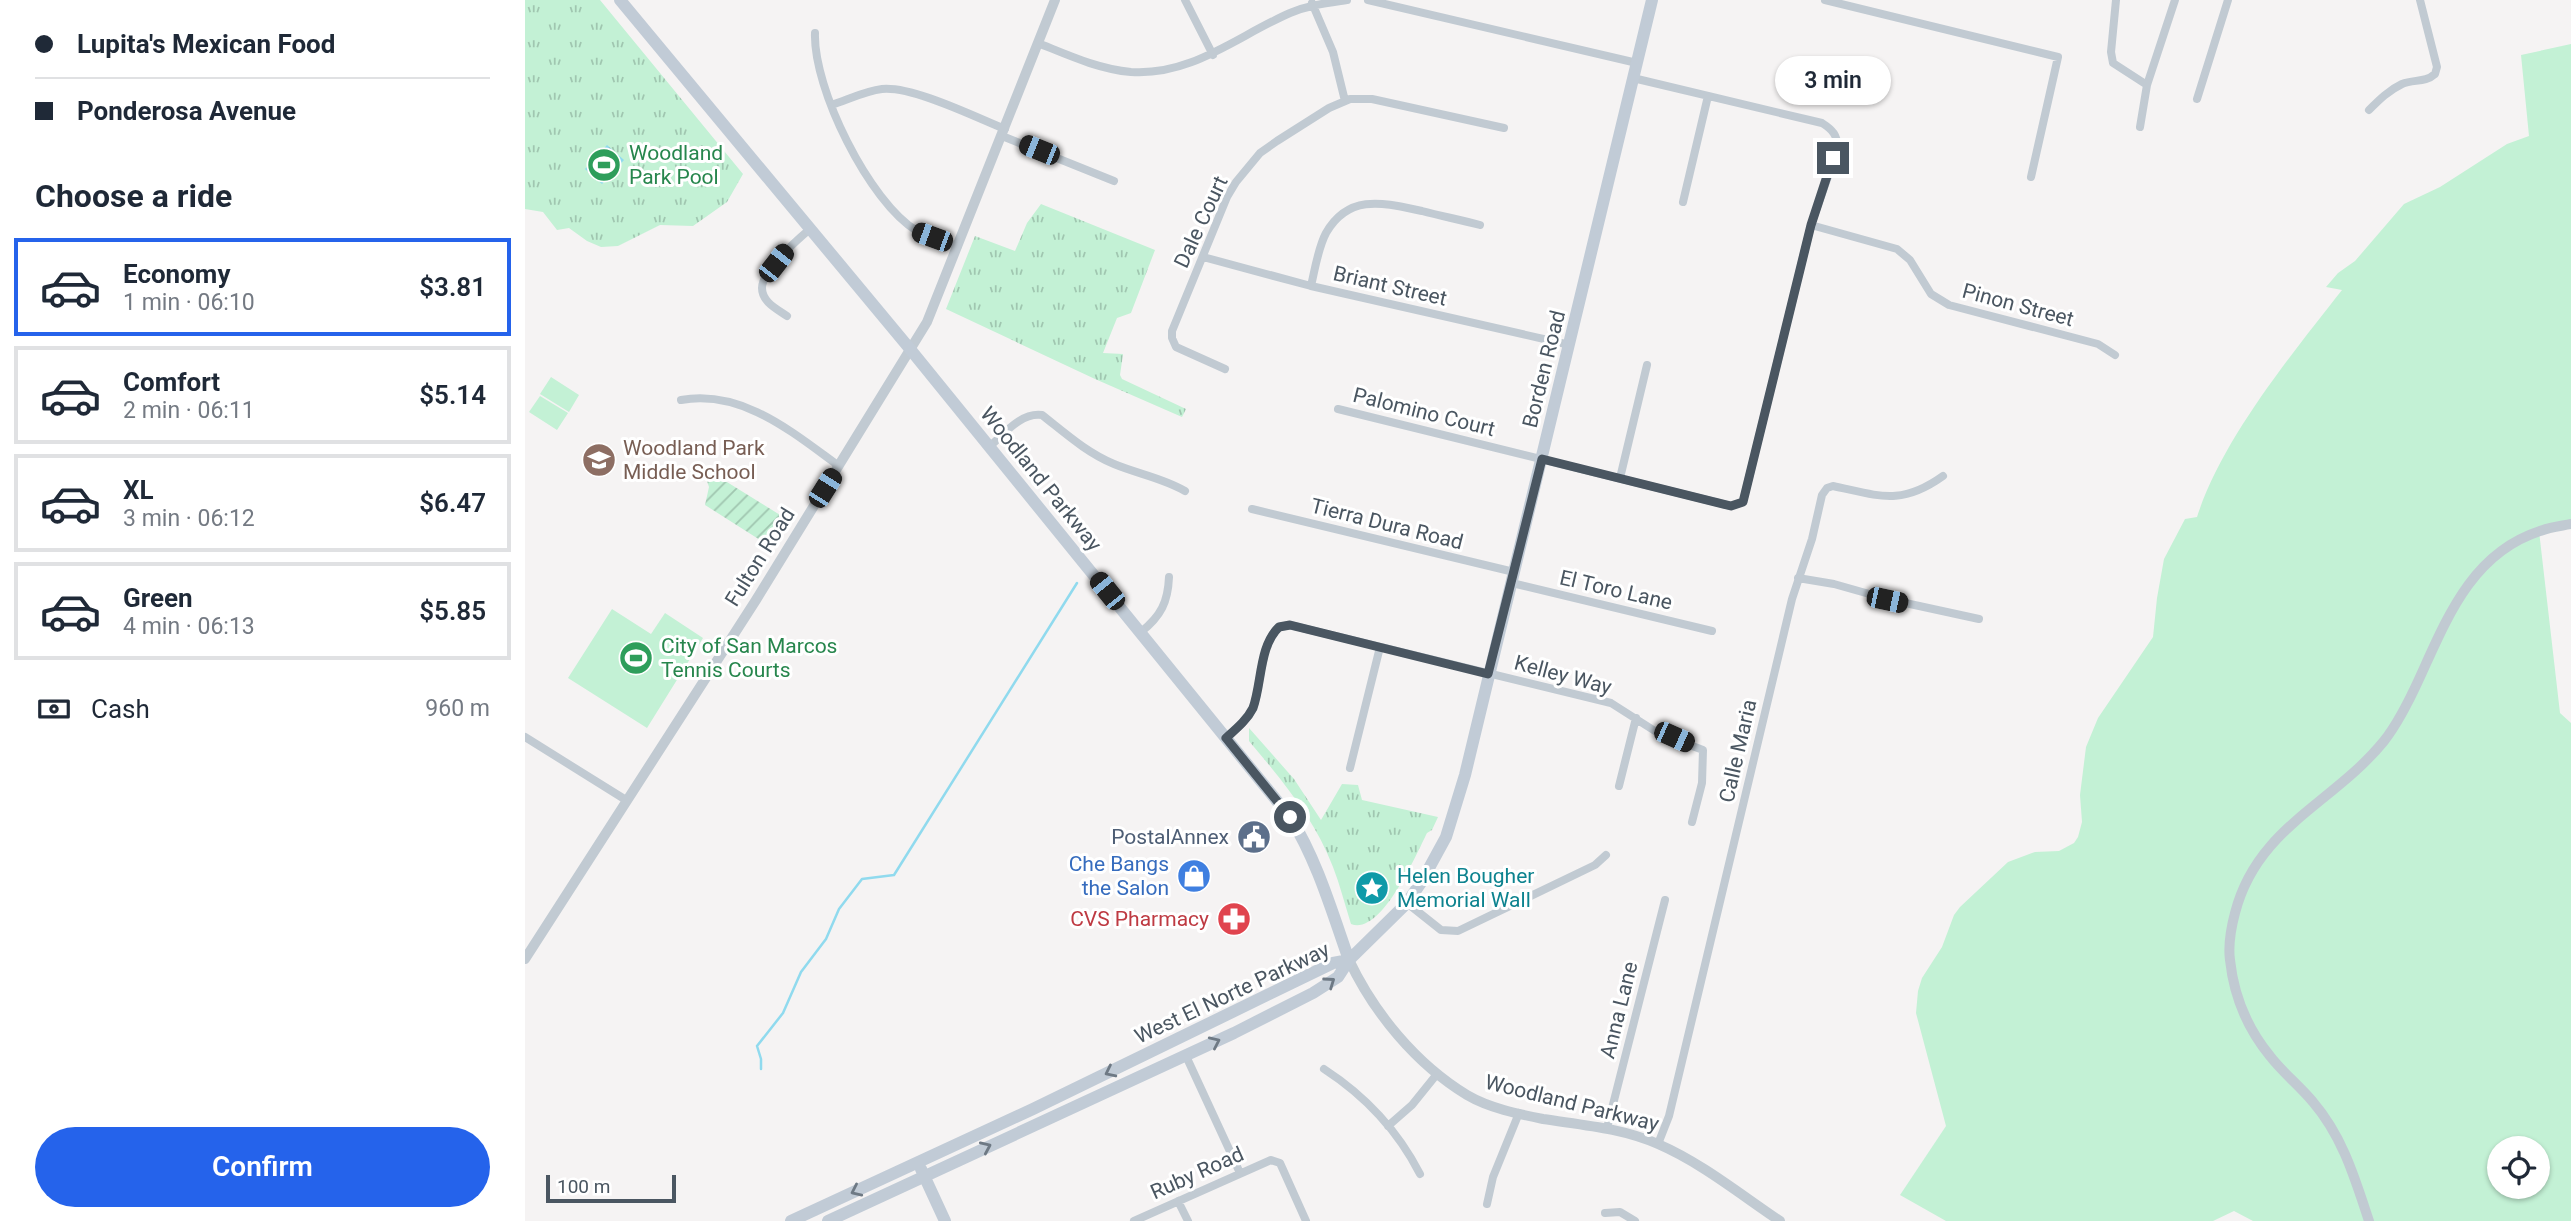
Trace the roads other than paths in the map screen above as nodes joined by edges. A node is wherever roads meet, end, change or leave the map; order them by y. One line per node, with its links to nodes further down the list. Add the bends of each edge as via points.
1 (620, 0): 32 (main road, Woodland Parkway)
2 (1055, 0): 14 (street, Fulton Road)
3 (1185, 0): 15 (street)
4 (1347, 0): 12 (street)
5 (1368, 0): 16 (street)
6 (1652, 0): 16 (main road, Borden Road)
7 (1825, 0): 27 (street, via 2059,57)
8 (2116, 0): 18 (street, via 2113,63)
9 (2175, 0): 18 (street)
10 (2228, 0): 20 (street)
11 (2420, 0): 23 (street, via 2435,74 2423,82 2403,84)
12 (1312, 2): 15 (street); 21 (street, via 1333,51)
13 (815, 33): 22 (street, via 819,72)
14 (1038, 43): 15 (street, via 1099,66 1131,72 1173,69); 26 (street, Fulton Road)
15 (1213, 55)
16 (1637, 63): 17 (main road, Borden Road)
17 (1633, 78): 19 (street); 37 (main road, Borden Road)
18 (2147, 85): 24 (street)
19 (1708, 96): 29 (street); 31 (street, via 1831,128 1838,148)
20 (2197, 99)
21 (1345, 101): 25 (street, Dale Court, via 1372,99); 34 (street, Dale Court, via 1260,153 1227,197)
22 (831, 105): 26 (street, via 893,89 940,103); 33 (street, via 843,137 895,213 917,232)
23 (2369, 110)
24 (2140, 127)
25 (1504, 128)
26 (1004, 133): 28 (street); 33 (street, Fulton Road)
27 (2031, 177)
28 (1114, 181)
29 (1683, 202)
30 (1480, 225): 35 (street, via 1385,203 1349,209 1324,237)
31 (1811, 225): 39 (street, Pinon Street, via 1897,249 1910,260 1931,294 1949,305 2098,344); 48 (street, Palomino Court, via 1743,502 1731,506)
32 (810, 229): 36 (street, via 764,279 764,297); 38 (main road, Woodland Parkway)
33 (958, 246): 38 (street, Fulton Road)
34 (1203, 257): 35 (street, Briant Street); 41 (street, Dale Court, via 1172,338 1176,347)
35 (1311, 285): 37 (street, Briant Street)
36 (787, 316)
37 (1570, 345): 45 (main road, Borden Road)
38 (910, 349): 44 (main road, Woodland Parkway); 46 (street, Fulton Road)
39 (2115, 355)
40 (1647, 365): 48 (street)
41 (1226, 369)
42 (681, 400): 46 (street, via 710,398 745,405)
43 (1338, 409): 45 (street, Palomino Court)
44 (989, 447): 49 (street, via 1025,417 1042,415 1090,452); 57 (main road, Woodland Parkway)
45 (1542, 459): 48 (street, Palomino Court); 53 (main road, Borden Road)
46 (839, 466): 65 (street, Fulton Road)
47 (1943, 476): 54 (street, Calle Maria, via 1917,493 1899,497 1827,488)
48 (1620, 478)
49 (1185, 491)
50 (1252, 509): 53 (street, Tierra Dura Road)
51 (2571, 524): 94 (street, via 2539,531 2507,548 2471,579 2454,603 2409,702 2386,738 2369,758 2277,836 2249,874 2239,899 2229,957 2247,1024 2270,1057 2314,1103 2342,1146)
52 (1169, 577): 57 (street, via 1164,609)
53 (1513, 578): 56 (street, El Toro Lane); 59 (main road, Borden Road)
54 (1798, 578): 55 (street); 78 (street, Calle Maria, via 1669,1116)
55 (1979, 620)
56 (1712, 631)
57 (1141, 632): 62 (main road, Woodland Parkway)
58 (1380, 647): 59 (street, Kelley Way); 62 (street, Kelley Way, via 1290,625 1276,630 1252,709); 63 (street)
59 (1488, 674): 60 (street, Kelley Way, via 1611,704); 69 (main road, Borden Road, via 1454,817)
60 (1636, 718): 64 (street); 66 (street, Kelley Way, via 1658,733 1703,750 1702,783)
61 (525, 737): 65 (street)
62 (1226, 738): 71 (main road, Woodland Parkway, via 1301,835)
63 (1350, 768)
64 (1619, 786)
65 (626, 800): 70 (street, Fulton Road)
66 (1692, 821)
67 (1606, 855): 69 (street, via 1595,866 1458,930 1441,930)
68 (1665, 900): 77 (street, Anna Lane)
69 (1407, 903): 71 (main road, Borden Road)
70 (525, 959)
71 (1349, 960): 72 (main road, West El Norte Parkway, one-way to 71, via 1313,993 1338,977); 74 (street, Woodland Parkway, via 1373,1006); 79 (main road, West El Norte Parkway, one-way to 79, via 1333,963)
72 (1186, 1056): 80 (street); 82 (main road, West El Norte Parkway, one-way to 72)
73 (1324, 1069): 76 (street, via 1352,1087)
74 (1437, 1074): 75 (street, Woodland Parkway, via 1469,1096); 76 (street)
75 (1519, 1113): 77 (street, Woodland Parkway); 84 (street)
76 (1388, 1126): 81 (street)
77 (1607, 1128): 78 (street, Woodland Parkway)
78 (1658, 1144): 93 (street, Woodland Parkway)
79 (918, 1162): 82 (main road); 86 (main road, West El Norte Parkway, one-way to 86)
80 (1240, 1173): 83 (street, Ruby Road); 91 (street, Ruby Road, via 1275,1160 1280,1163)
81 (1420, 1174)
82 (924, 1176): 87 (main road, West El Norte Parkway); 88 (main road)
83 (1178, 1201): 89 (street, Ruby Road); 90 (street)
84 (1487, 1204)
85 (1605, 1213): 92 (street, via 1620,1212)
86 (791, 1221)
87 (828, 1221)
88 (945, 1221)
89 (1134, 1221)
90 (1188, 1221)
91 (1306, 1221)
92 (1635, 1221)
93 (1780, 1221)
94 (2369, 1221)

